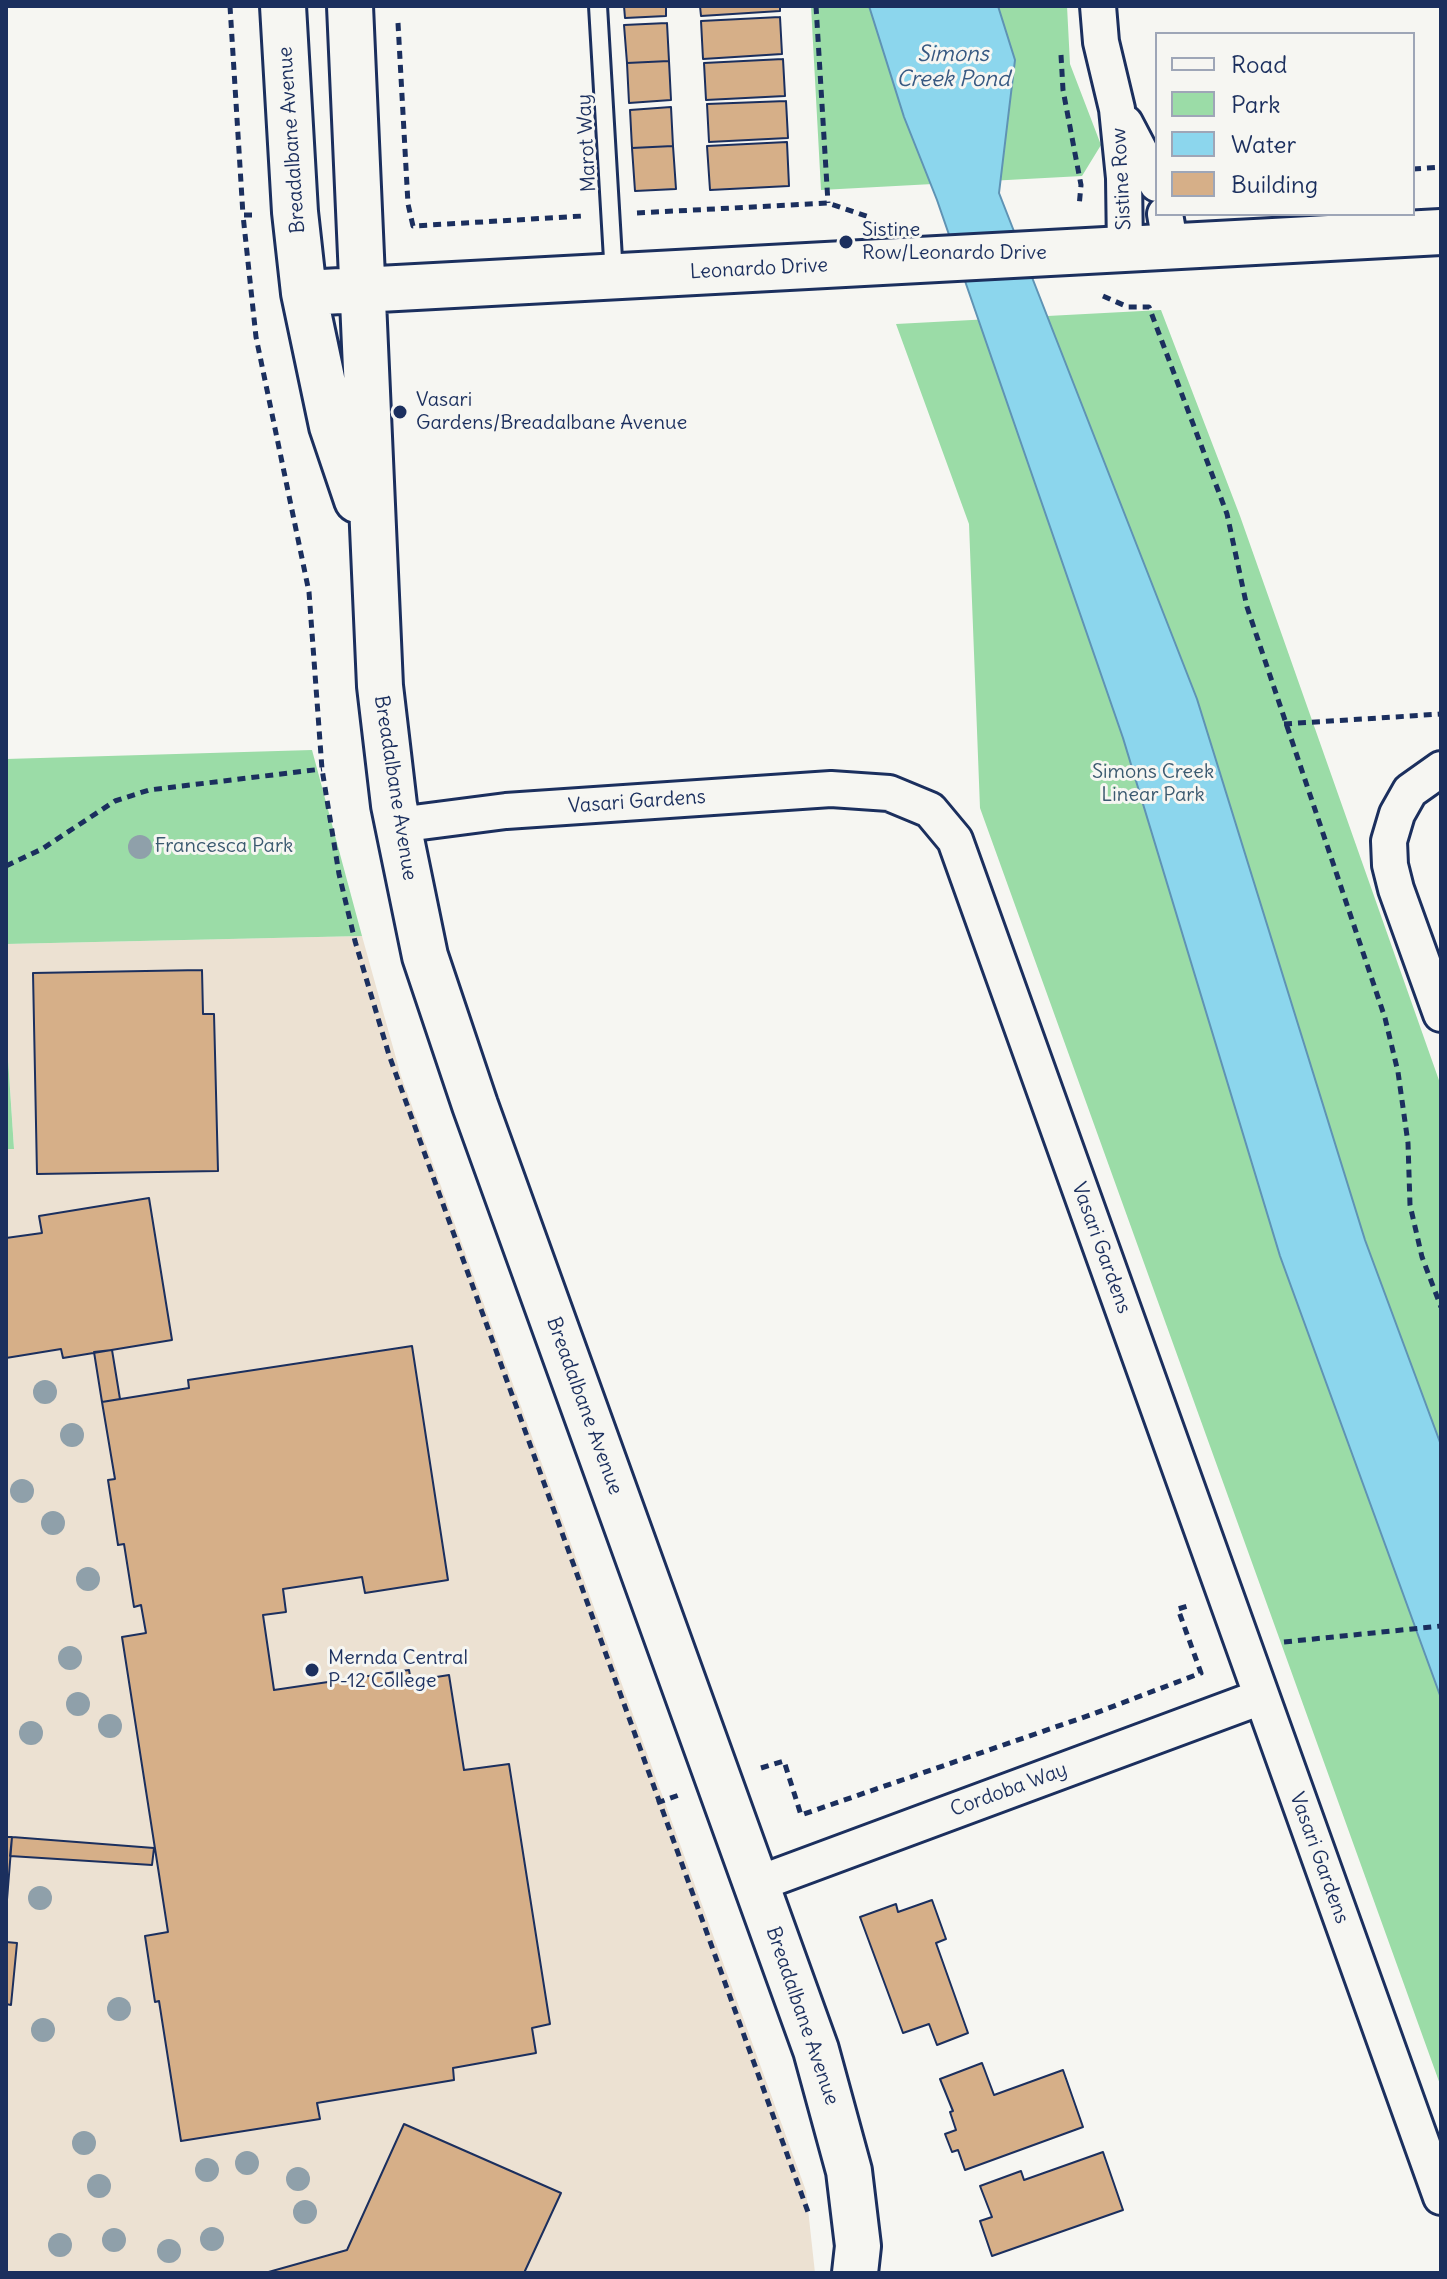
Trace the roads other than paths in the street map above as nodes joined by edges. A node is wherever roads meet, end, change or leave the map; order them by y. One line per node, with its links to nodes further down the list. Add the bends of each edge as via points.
1 (283, 6): 12 (street, Breadalbane Avenue)
2 (350, 6): 11 (street, Breadalbane Avenue)
3 (598, 6): 10 (lane, Marot Way)
4 (1098, 6): 5 (street, Sistine Row)
5 (1117, 109): 6 (street, Sistine Row); 9 (street, Sistine Row)
6 (1155, 180)
7 (1168, 231): 8 (street, Leonardo Drive); 9 (street, Leonardo Drive)
8 (1441, 232)
9 (1125, 250): 10 (street, Leonardo Drive)
10 (614, 278): 11 (street, Leonardo Drive)
11 (364, 290): 12 (street, Leonardo Drive); 13 (street, Breadalbane Avenue)
12 (304, 293): 13 (street, Breadalbane Avenue, via 332,426)
13 (375, 552): 15 (street, Breadalbane Avenue, via 380,686)
14 (1441, 769): 16 (street, via 1410,791 1389,841 1390,865)
15 (398, 825): 17 (street, Vasari Gardens, via 506,811 831,789 889,793 930,810 955,840); 18 (street, Breadalbane Avenue, via 425,956 447,1024)
16 (1441, 1014)
17 (1261, 1697): 18 (street, Cordoba Way); 19 (street, Vasari Gardens)
18 (757, 1884): 20 (street, Breadalbane Avenue, via 834,2109)
19 (1441, 2197)
20 (862, 2264)

